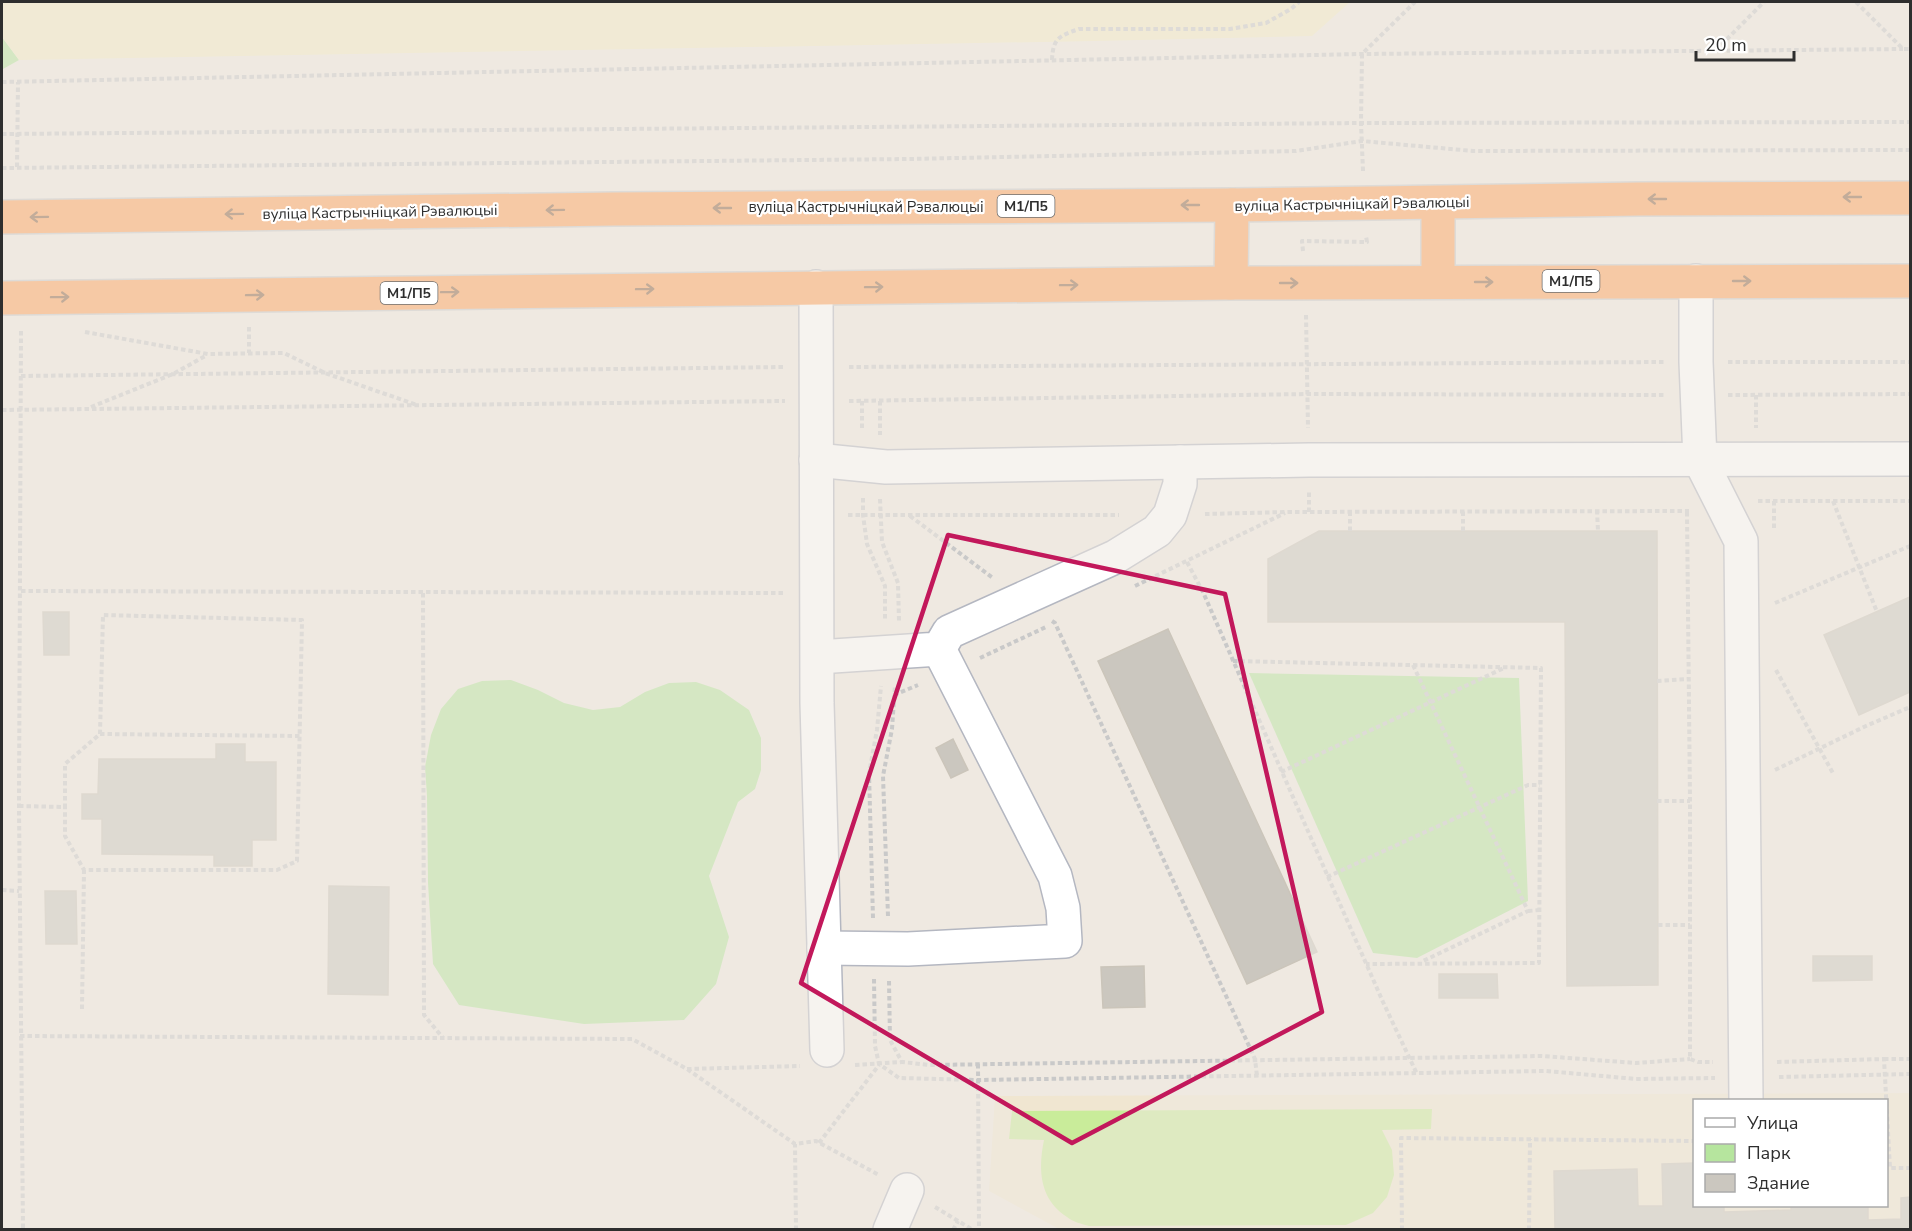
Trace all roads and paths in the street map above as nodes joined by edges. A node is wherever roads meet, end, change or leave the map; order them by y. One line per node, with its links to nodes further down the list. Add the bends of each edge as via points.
1 (1299, 2): 9 (path, via 1266,23 1230,29 1079,29 1060,35 1053,46)
2 (1415, 2): 8 (path)
3 (1764, 2): 7 (path)
4 (1856, 2): 5 (path)
5 (1903, 49): 6 (path); 7 (path)
6 (1911, 49)
7 (1716, 51): 8 (path)
8 (1362, 54): 9 (path); 13 (path)
9 (1052, 60): 11 (path)
10 (2, 82): 11 (path)
11 (18, 82): 15 (path)
12 (1911, 122): 13 (path)
13 (1361, 123): 15 (path)
14 (2, 134): 15 (path)
15 (19, 134): 17 (path)
16 (1911, 150): 17 (path, via 1473,151 1362,141 1296,151 908,159)
17 (17, 167): 18 (path)
18 (2, 168)
19 (1911, 198): 20 (highway, вуліца Кастрычніцкай Рэвалюцыі / М1/П5, one-way to 20)
20 (1438, 203): 21 (highway, вуліца Кастрычніцкай Рэвалюцыі / М1/П5); 25 (highway)
21 (1232, 205): 22 (highway, вуліца Кастрычніцкай Рэвалюцыі / М1/П5, one-way to 22); 26 (highway)
22 (2, 217)
23 (1911, 280): 24 (highway, М1/П5, one-way to 23)
24 (1696, 281): 25 (highway, М1/П5, one-way to 24); 32 (lane)
25 (1438, 282): 26 (highway, М1/П5, one-way to 25)
26 (1231, 283): 27 (highway, М1/П5, one-way to 26)
27 (816, 287): 28 (highway, М1/П5, one-way to 27); 34 (lane)
28 (2, 298)
29 (74, 330): 31 (path)
30 (31, 331): 37 (path, via 20,331)
31 (208, 354): 35 (path, via 284,353); 36 (path)
32 (1696, 362): 33 (path); 34 (path); 39 (lane)
33 (1911, 362)
34 (816, 366): 35 (path); 40 (lane)
35 (325, 373): 36 (path); 43 (path)
36 (173, 374): 37 (path); 44 (path)
37 (21, 376): 46 (path)
38 (1911, 394): 39 (path)
39 (1697, 395): 41 (path, via 1308,394); 49 (lane)
40 (816, 400): 42 (path); 43 (path); 48 (lane)
41 (879, 400): 42 (path); 51 (path)
42 (862, 401): 51 (path)
43 (422, 406): 44 (path)
44 (87, 409): 46 (path)
45 (2, 410): 46 (path)
46 (22, 410): 70 (path)
47 (1911, 459): 49 (lane)
48 (816, 460): 51 (lane); 63 (lane)
49 (1700, 460): 50 (lane); 52 (lane)
50 (1180, 462): 51 (lane); 62 (lane, via 1180,484)
51 (871, 466): 59 (path); 60 (path)
52 (1721, 501): 53 (path); 58 (path); 93 (lane, via 1741,541)
53 (1833, 501): 54 (path); 69 (path)
54 (1911, 501)
55 (1597, 510): 56 (path); 58 (path); 66 (path)
56 (1463, 511): 57 (path); 65 (path)
57 (1350, 512): 62 (path); 64 (path)
58 (1687, 512): 83 (path)
59 (863, 515): 60 (path); 63 (path); 77 (path, via 867,544 885,586)
60 (880, 515): 61 (path); 77 (path, via 882,542 898,583 899,624)
61 (909, 515): 62 (path); 73 (path)
62 (1170, 515): 73 (lane, via 1157,531 1115,557)
63 (816, 516): 72 (lane)
64 (1350, 531)
65 (1462, 531)
66 (1598, 531)
67 (1911, 546): 69 (path)
68 (1187, 562): 79 (path)
69 (1858, 568): 74 (path); 75 (path)
70 (21, 591): 71 (path); 96 (path)
71 (423, 593): 72 (path); 113 (path, via 424,1015)
72 (815, 593): 78 (lane)
73 (1022, 599): 76 (lane, via 949,632); 115 (path, via 1055,623)
74 (1774, 603)
75 (1877, 612)
76 (939, 649): 77 (lane); 108 (lane, via 1055,876 1063,908 1065,941)
77 (889, 653): 78 (lane); 108 (path, via 892,729 883,776); 108 (path, via 869,773)
78 (818, 657): 107 (lane)
79 (1233, 661): 80 (path); 90 (path)
80 (1413, 665): 81 (path); 85 (path)
81 (1506, 668): 85 (path); 92 (path, via 1541,668)
82 (1775, 669): 89 (path)
83 (1689, 680): 84 (path); 95 (path)
84 (1657, 681)
85 (1430, 702): 90 (path); 98 (path)
86 (1911, 707): 89 (path)
87 (100, 734): 88 (path); 88 (path, via 103,615 302,620); 97 (path, via 65,764)
88 (300, 736): 99 (path, via 297,861 277,870)
89 (1819, 748): 91 (path); 93 (path)
90 (1281, 772): 100 (path)
91 (1834, 775)
92 (1540, 785): 98 (path, via 1528,785); 103 (path)
93 (1743, 788): 129 (lane)
94 (1657, 801): 95 (path)
95 (1690, 801): 106 (path)
96 (19, 806): 97 (path); 102 (path)
97 (65, 807): 99 (path, via 65,836)
98 (1479, 807): 100 (path); 104 (path)
99 (84, 870): 111 (path)
100 (1327, 877): 109 (path)
101 (2, 890): 102 (path)
102 (19, 891): 112 (path)
103 (1540, 910): 104 (path); 110 (path, via 1539,963)
104 (1528, 911): 110 (path)
105 (1658, 925): 106 (path)
106 (1690, 926): 116 (path)
107 (824, 948): 108 (lane); 119 (lane)
108 (881, 948): 120 (path, via 890,1040); 121 (path, via 875,1046)
109 (1366, 964): 110 (path); 114 (path)
110 (1418, 964)
111 (82, 1010)
112 (20, 1036): 113 (path); 139 (path)
113 (444, 1038): 123 (path, via 632,1039)
114 (1408, 1058): 115 (path); 116 (path, via 1542,1056 1636,1063); 124 (path)
115 (1255, 1059): 122 (path); 127 (path)
116 (1690, 1059): 129 (path)
117 (1884, 1059): 118 (path); 126 (path); 129 (path, via 1779,1062)
118 (1911, 1059)
119 (828, 1060): 121 (path); 123 (path)
120 (902, 1062): 121 (path); 122 (path)
121 (879, 1064): 128 (path, via 899,1078); 134 (path)
122 (978, 1064): 128 (path)
123 (687, 1069): 135 (path)
124 (1417, 1074): 127 (path); 129 (path, via 1546,1071 1636,1079)
125 (1911, 1074): 126 (path)
126 (1886, 1075): 129 (path); 130 (path)
127 (1257, 1076): 128 (path)
128 (978, 1080): 144 (path)
129 (1746, 1080)
130 (1887, 1099)
131 (1888, 1127): 136 (path, via 1890,1168)
132 (1530, 1139): 133 (path); 145 (path, via 1401,1138); 146 (path)
133 (1693, 1141)
134 (819, 1143): 135 (path); 137 (path)
135 (795, 1144): 140 (path)
136 (1911, 1168)
137 (907, 1190): 138 (path); 141 (lane)
138 (958, 1221): 142 (path); 143 (path)
139 (23, 1230)
140 (796, 1230)
141 (890, 1230)
142 (953, 1230)
143 (973, 1230)
144 (979, 1230)
145 (1401, 1230)
146 (1529, 1230)

